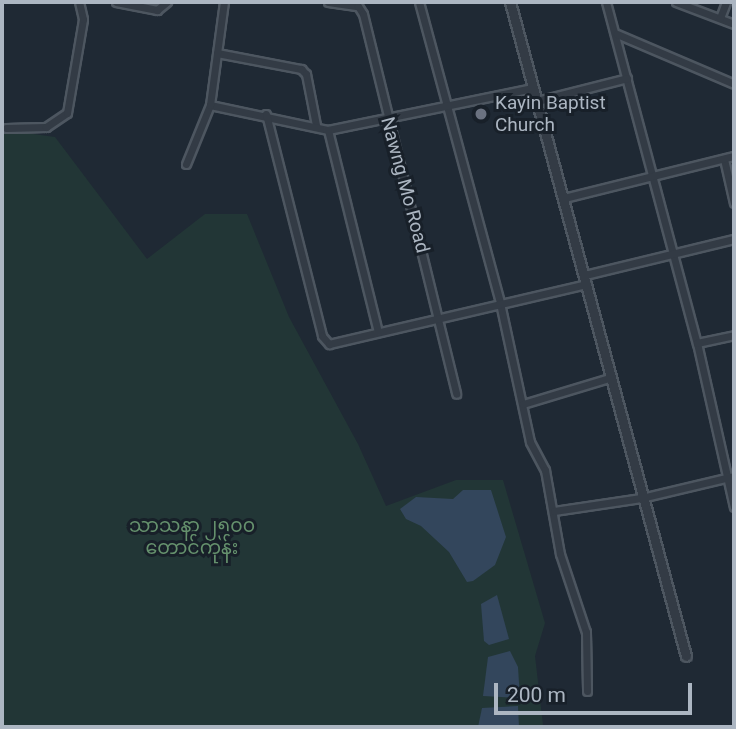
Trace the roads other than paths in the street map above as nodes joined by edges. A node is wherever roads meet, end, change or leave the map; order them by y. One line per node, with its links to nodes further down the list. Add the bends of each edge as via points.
1 (79, 2): 24 (street, via 83,19 67,113 46,127)
2 (116, 2): 3 (street, via 156,10)
3 (167, 2)
4 (224, 2): 14 (street)
5 (328, 2): 22 (street, Nawng Mo Road, via 361,9)
6 (419, 2): 19 (street)
7 (510, 2): 17 (street)
8 (606, 2): 13 (street)
9 (676, 2): 11 (street)
10 (726, 2): 11 (street)
11 (720, 18): 12 (street)
12 (734, 24)
13 (617, 34): 15 (street); 16 (street)
14 (217, 53): 20 (street); 23 (street, via 301,69 306,74)
15 (627, 78): 18 (street); 29 (street)
16 (734, 84)
17 (533, 88): 18 (street); 19 (street)
18 (537, 101): 30 (street)
19 (443, 104): 22 (street); 35 (street)
20 (210, 105): 21 (street); 28 (street)
21 (266, 114): 23 (street); 37 (street, via 322,336 335,344)
22 (388, 119): 25 (street); 36 (street, Nawng Mo Road)
23 (316, 125): 25 (street)
24 (6, 128)
25 (328, 130): 37 (street)
26 (734, 156): 27 (street)
27 (724, 159): 29 (street); 31 (street)
28 (186, 164)
29 (654, 176): 30 (street); 33 (street)
30 (564, 198): 34 (street)
31 (734, 203)
32 (734, 240): 33 (street)
33 (673, 254): 34 (street); 39 (street)
34 (586, 280): 35 (street); 40 (street)
35 (500, 303): 36 (street); 42 (street)
36 (440, 314): 37 (street); 41 (street, Nawng Mo Road)
37 (378, 332)
38 (734, 335): 39 (street)
39 (697, 343): 43 (street)
40 (609, 378): 42 (street); 44 (street)
41 (456, 394)
42 (523, 404): 46 (street)
43 (731, 477): 44 (street); 45 (street)
44 (641, 498): 46 (street); 47 (street)
45 (734, 507)
46 (554, 511): 48 (street, via 560,555 586,632)
47 (686, 656)
48 (587, 691)

